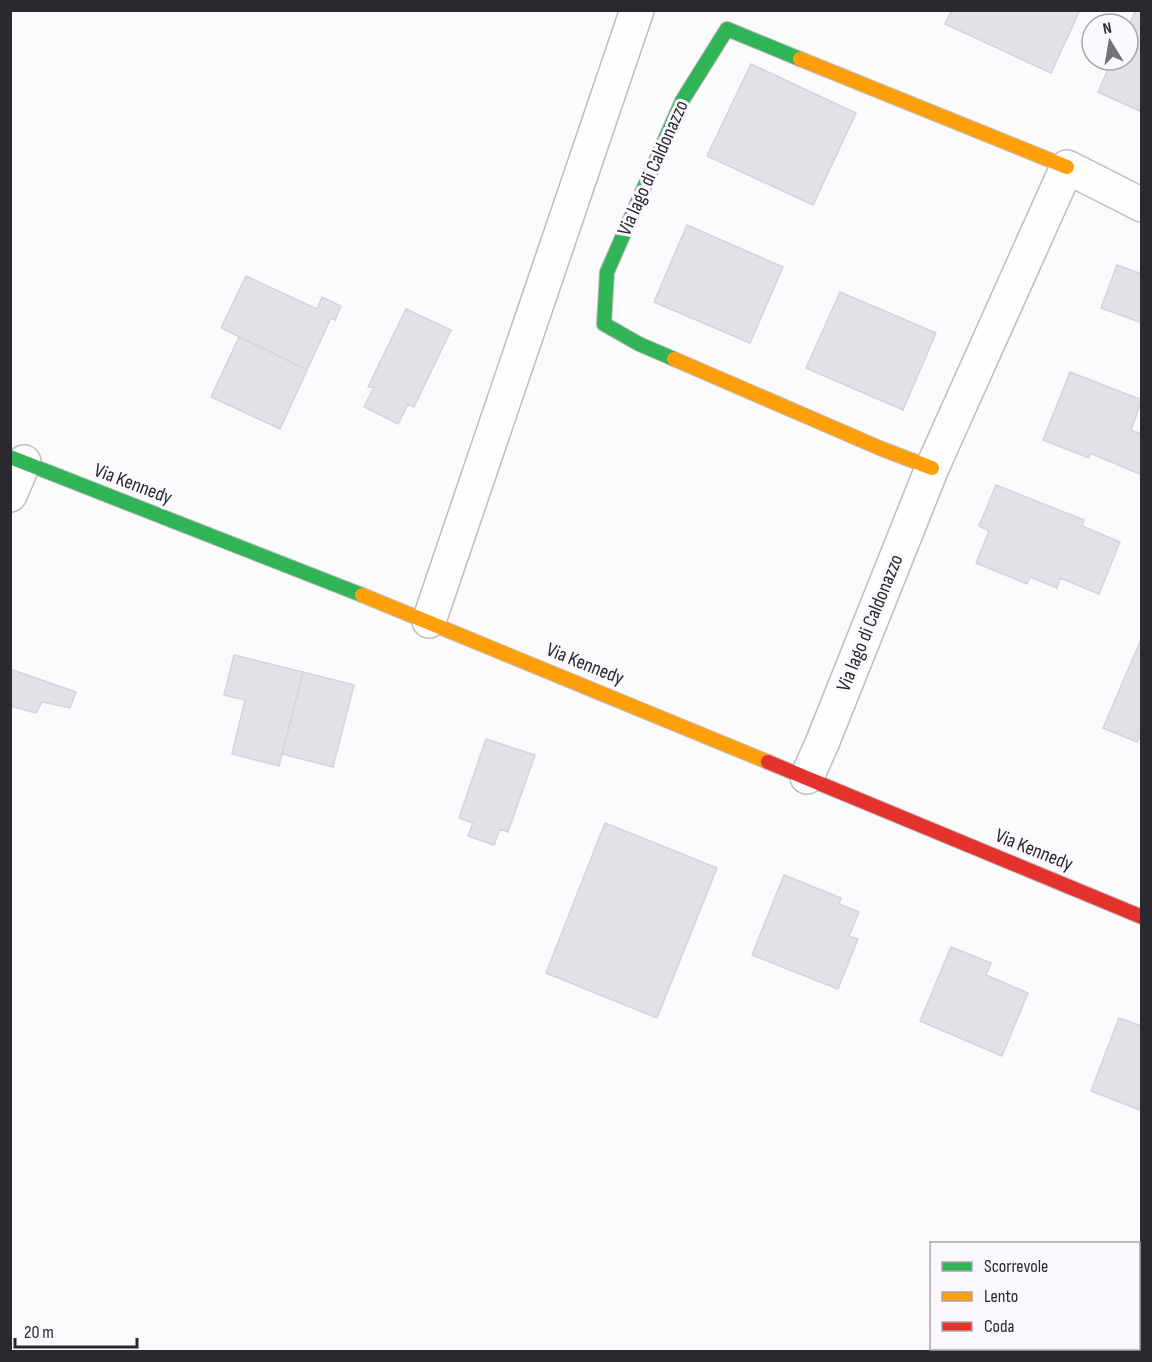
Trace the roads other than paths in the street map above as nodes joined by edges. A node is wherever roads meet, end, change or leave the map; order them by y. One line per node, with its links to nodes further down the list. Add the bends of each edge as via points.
1 (637, 10): 7 (street)
2 (1067, 167): 3 (street, Via lago di Caldonazzo); 5 (street, Via lago di Caldonazzo); 5 (street, Via lago di Caldonazzo, via 727,29 682,101 607,272 604,324 650,348)
3 (1142, 205)
4 (17, 460): 6 (street); 7 (street, Via Kennedy)
5 (932, 468): 8 (street, Via lago di Caldonazzo)
6 (10, 495)
7 (429, 621): 8 (street, Via Kennedy)
8 (807, 777): 9 (street, Via Kennedy)
9 (1142, 917)

